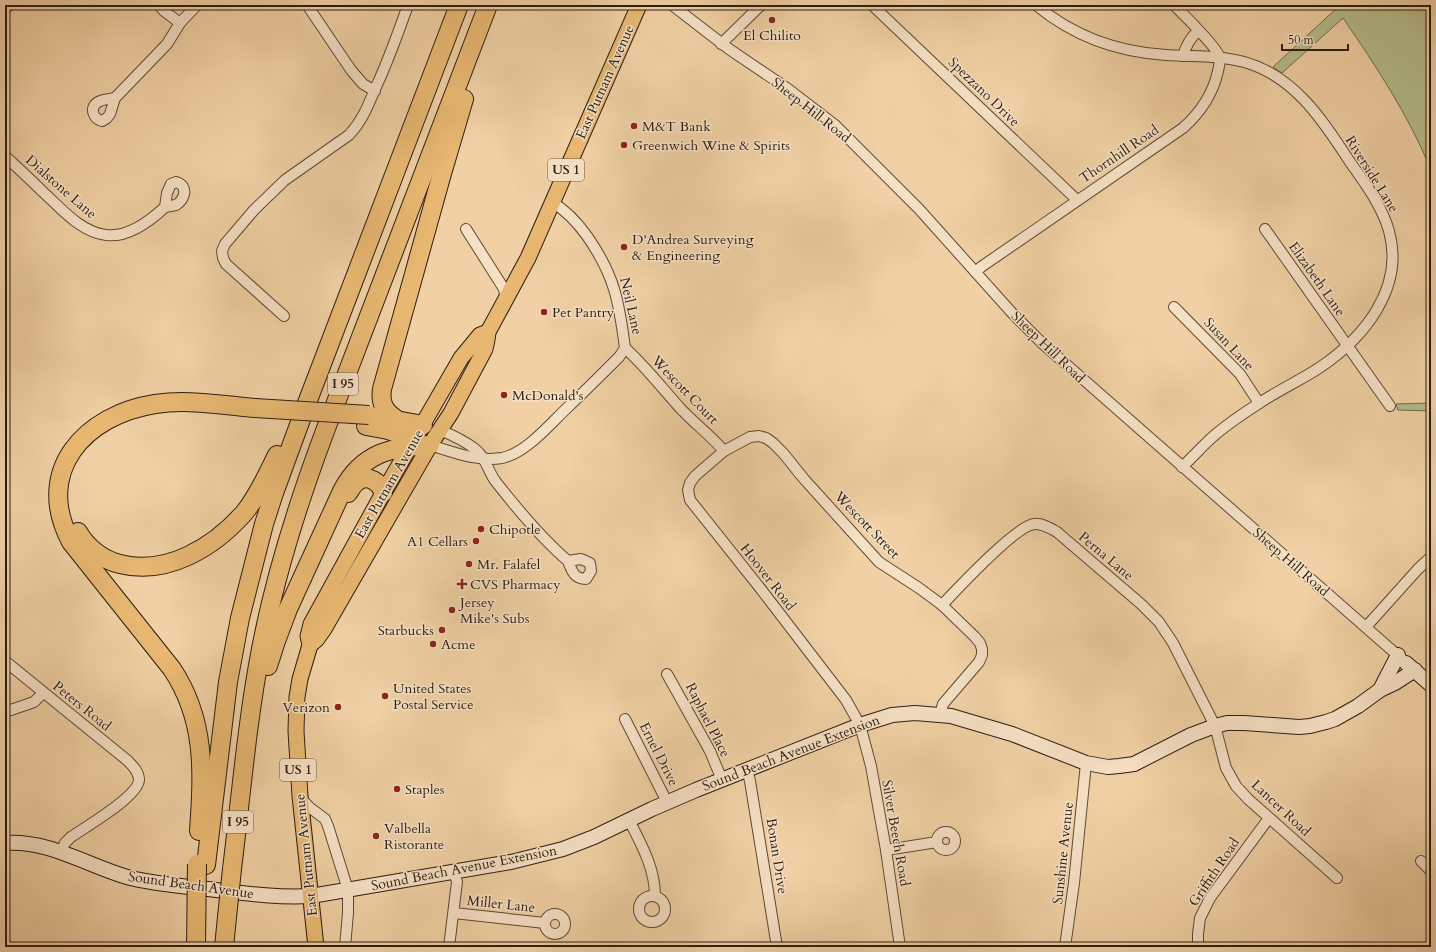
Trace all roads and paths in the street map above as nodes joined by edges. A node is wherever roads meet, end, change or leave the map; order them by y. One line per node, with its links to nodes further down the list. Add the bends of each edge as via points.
1 (9, 5): 14 (street)
2 (159, 5): 15 (street)
3 (197, 5): 15 (street)
4 (307, 5): 21 (street, via 351,70 363,84)
5 (408, 5): 21 (street)
6 (459, 5): 34 (highway, I 95)
7 (488, 5): 16 (highway, I 95)
8 (639, 5): 25 (main road, East Putnam Avenue / US 1)
9 (672, 5): 18 (street, Sheep Hill Road)
10 (761, 5): 18 (street)
11 (872, 5): 24 (street, Spezzano Drive)
12 (1036, 5): 19 (street, Riverside Lane, via 1071,29 1103,43 1146,53)
13 (1174, 5): 17 (street)
14 (5, 10)
15 (180, 23): 22 (street, via 167,44)
16 (478, 30): 40 (highway, via 472,75 382,389 382,403 389,415); 67 (highway, I 95, via 292,523 261,648)
17 (1198, 31): 19 (street, via 1190,39); 20 (street)
18 (721, 44): 29 (street, Sheep Hill Road, via 836,125 919,209)
19 (1182, 56): 20 (street, Riverside Lane)
20 (1220, 58): 24 (street, Thornhill Road, via 1211,94 1191,121); 35 (street, Riverside Lane, via 1242,61 1264,69 1296,91 1334,138 1383,215 1392,249 1392,270 1385,297 1368,324)
21 (375, 91): 32 (street, via 362,119 349,135 285,180 254,210 225,244 223,258 230,268)
22 (114, 98)
23 (5, 156): 26 (street, Dialstone Lane, via 66,213 87,229 97,233 106,235 129,231)
24 (1077, 200): 29 (street, Thornhill Road)
25 (552, 202): 30 (main road, East Putnam Avenue / US 1, via 528,258); 36 (street, Neil Lane, via 570,215 606,267 617,297)
26 (165, 207)
27 (466, 229): 30 (street, via 504,289)
28 (1265, 229): 35 (street, Elizabeth Lane)
29 (976, 272): 46 (street, Sheep Hill Road, via 1043,344)
30 (506, 300): 33 (main road, East Putnam Avenue / US 1)
31 (1174, 307): 37 (street, Susan Lane, via 1235,369)
32 (284, 316)
33 (488, 332): 42 (main road, East Putnam Avenue / US 1, via 485,349); 43 (main road, East Putnam Avenue / US 1, via 480,336 462,358)
34 (330, 342): 39 (highway, via 258,492 243,513 216,538 180,560 160,566 139,567 118,564 104,558 80,535 70,509 71,482 83,456 104,435 129,422 160,414); 78 (highway, I 95, via 274,493 247,586 228,682)
35 (1346, 345): 37 (street, Riverside Lane, via 1320,368); 38 (street, Elizabeth Lane)
36 (625, 348): 44 (street, Wescott Court); 45 (street, Neil Lane, via 601,376 527,445 510,456)
37 (1259, 403): 46 (street, Riverside Lane, via 1216,434)
38 (1390, 406)
39 (254, 413): 41 (highway); 78 (highway, via 204,403 169,403 141,407 115,416 92,430 74,449 63,468 58,490 62,522 71,542 172,669 189,702 197,726 202,762)
40 (396, 419): 41 (highway); 43 (highway)
41 (368, 421): 43 (highway)
42 (440, 430): 43 (main road); 45 (street, via 476,449)
43 (419, 439): 45 (street, Neil Lane, via 472,458); 47 (main road, East Putnam Avenue / US 1); 48 (highway, via 378,455 354,472 342,491); 53 (main road, East Putnam Avenue / US 1, via 324,629)
44 (724, 451): 51 (street, Wescott Street, via 750,437 766,438 879,562); 63 (street, Hoover Road, via 690,482 690,500 846,700)
45 (483, 458): 50 (street, via 495,480 551,547)
46 (1182, 467): 52 (street, Sheep Hill Road)
47 (383, 493): 48 (highway, via 381,486 372,480 362,479 356,482); 53 (main road, East Putnam Avenue / US 1, via 316,613 308,636)
48 (321, 537): 67 (highway, via 276,641)
49 (1431, 557): 52 (street)
50 (568, 561)
51 (942, 605): 61 (street, Wescott Street, via 975,637 982,649 982,655 943,704); 64 (street, Perna Lane, via 1001,546 1022,529 1033,524 1050,528 1159,622 1173,643)
52 (1366, 627): 55 (street, Sheep Hill Road)
53 (310, 645): 69 (main road, East Putnam Avenue / US 1, via 300,680 296,711)
54 (5, 661): 59 (street, Peters Road)
55 (1406, 663): 57 (street, Sheep Hill Road); 58 (street, Sound Beach Avenue Extension); 58 (street, Sound Beach Avenue Extension, via 1395,683)
56 (667, 674): 68 (street, Raphael Place, via 710,751)
57 (1431, 685)
58 (1380, 690): 64 (street, Sound Beach Avenue Extension, via 1335,719 1315,725 1227,723)
59 (43, 693): 60 (street, via 34,702); 76 (street, Peters Road, via 128,761 138,774 138,783 130,796 71,837)
60 (5, 712)
61 (940, 714): 63 (street, Sound Beach Avenue Extension, via 904,713); 65 (street, Sound Beach Avenue Extension, via 1012,734)
62 (625, 719): 70 (street, Ernel Drive)
63 (860, 725): 66 (street, Sound Beach Avenue Extension); 75 (street, Silver Beech Road, via 871,766)
64 (1215, 726): 65 (street, Sound Beach Avenue Extension, via 1191,735 1134,764 1108,767); 71 (street, Lancer Road, via 1226,768 1236,786)
65 (1086, 763): 94 (street, Sunshine Avenue)
66 (747, 770): 68 (street, Sound Beach Avenue Extension); 92 (street, Bonan Drive)
67 (243, 776): 88 (highway, I 95, bridge)
68 (722, 780): 70 (street, Sound Beach Avenue Extension)
69 (300, 796): 82 (street, via 309,807 325,819); 83 (main road, East Putnam Avenue / US 1)
70 (667, 802): 72 (street, Sound Beach Avenue Extension)
71 (1269, 818): 81 (street, Lancer Road); 95 (street, Griffith Road, via 1210,898 1200,918)
72 (629, 820): 79 (street, Sound Beach Avenue Extension, via 555,852); 84 (street, via 645,852 655,884)
73 (937, 842): 75 (street)
74 (5, 843): 76 (street, Sound Beach Avenue, via 37,845)
75 (886, 850): 93 (street, Silver Beech Road)
76 (61, 851): 83 (street, Sound Beach Avenue, via 113,872 148,881 238,893)
77 (1421, 861): 80 (street)
78 (201, 864): 87 (highway, bridge)
79 (454, 871): 82 (street, Sound Beach Avenue Extension); 85 (street, via 457,882)
80 (1431, 871)
81 (1337, 878)
82 (348, 890): 83 (street, Sound Beach Avenue Extension); 90 (street)
83 (311, 896): 89 (main road, East Putnam Avenue / US 1)
84 (655, 896)
85 (454, 913): 86 (street, Miller Lane); 91 (street)
86 (545, 923)
87 (197, 947)
88 (224, 947)
89 (316, 947)
90 (345, 947)
91 (450, 947)
92 (777, 947)
93 (900, 947)
94 (1065, 947)
95 (1198, 947)

